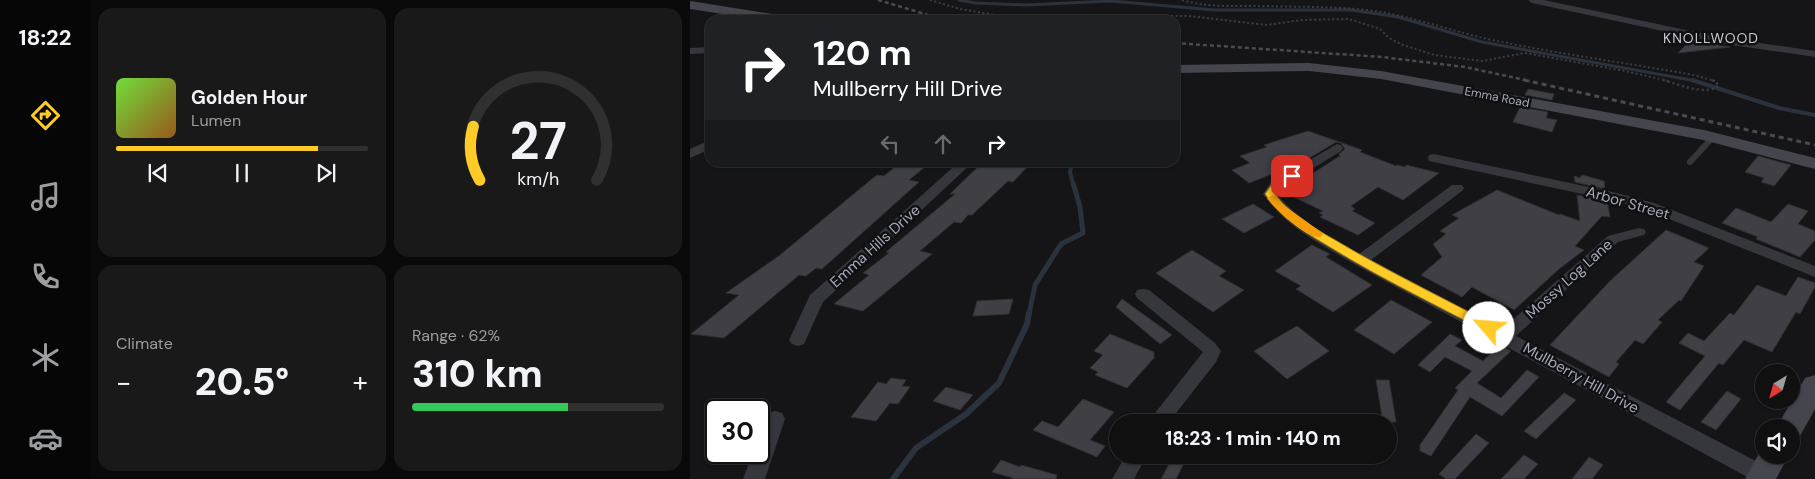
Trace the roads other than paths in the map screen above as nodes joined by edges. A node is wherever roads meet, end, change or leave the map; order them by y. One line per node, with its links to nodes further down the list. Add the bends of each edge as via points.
1 (1532, 0): 6 (street, via 1719,40)
2 (690, 5): 3 (street)
3 (753, 15)
4 (705, 50): 5 (street)
5 (690, 51)
6 (1815, 54)
7 (1180, 69): 8 (street, Emma Road, via 1309,68 1357,72)
8 (1713, 137): 13 (lane); 14 (street, Emma Road)
9 (705, 146): 11 (street)
10 (1337, 148): 18 (street, Mullberry Hill Drive, via 1275,186 1270,194 1278,207)
11 (690, 154)
12 (1434, 158): 19 (street, Arbor Street, via 1649,206)
13 (1690, 162)
14 (1815, 164)
15 (961, 167): 22 (street, Emma Hills Drive, via 816,299)
16 (1457, 188): 18 (street)
17 (1639, 232): 21 (street, Mossy Log Lane, via 1613,239)
18 (1360, 260): 21 (street, Mullberry Hill Drive)
19 (1815, 272)
20 (1143, 294): 24 (street, via 1212,351 1210,358)
21 (1505, 336): 28 (street, Mullberry Hill Drive)
22 (798, 340)
23 (1815, 385): 26 (street)
24 (1164, 414)
25 (775, 419): 29 (street)
26 (1795, 419)
27 (1132, 464): 30 (street)
28 (1766, 469)
29 (754, 479)
30 (1123, 479)

